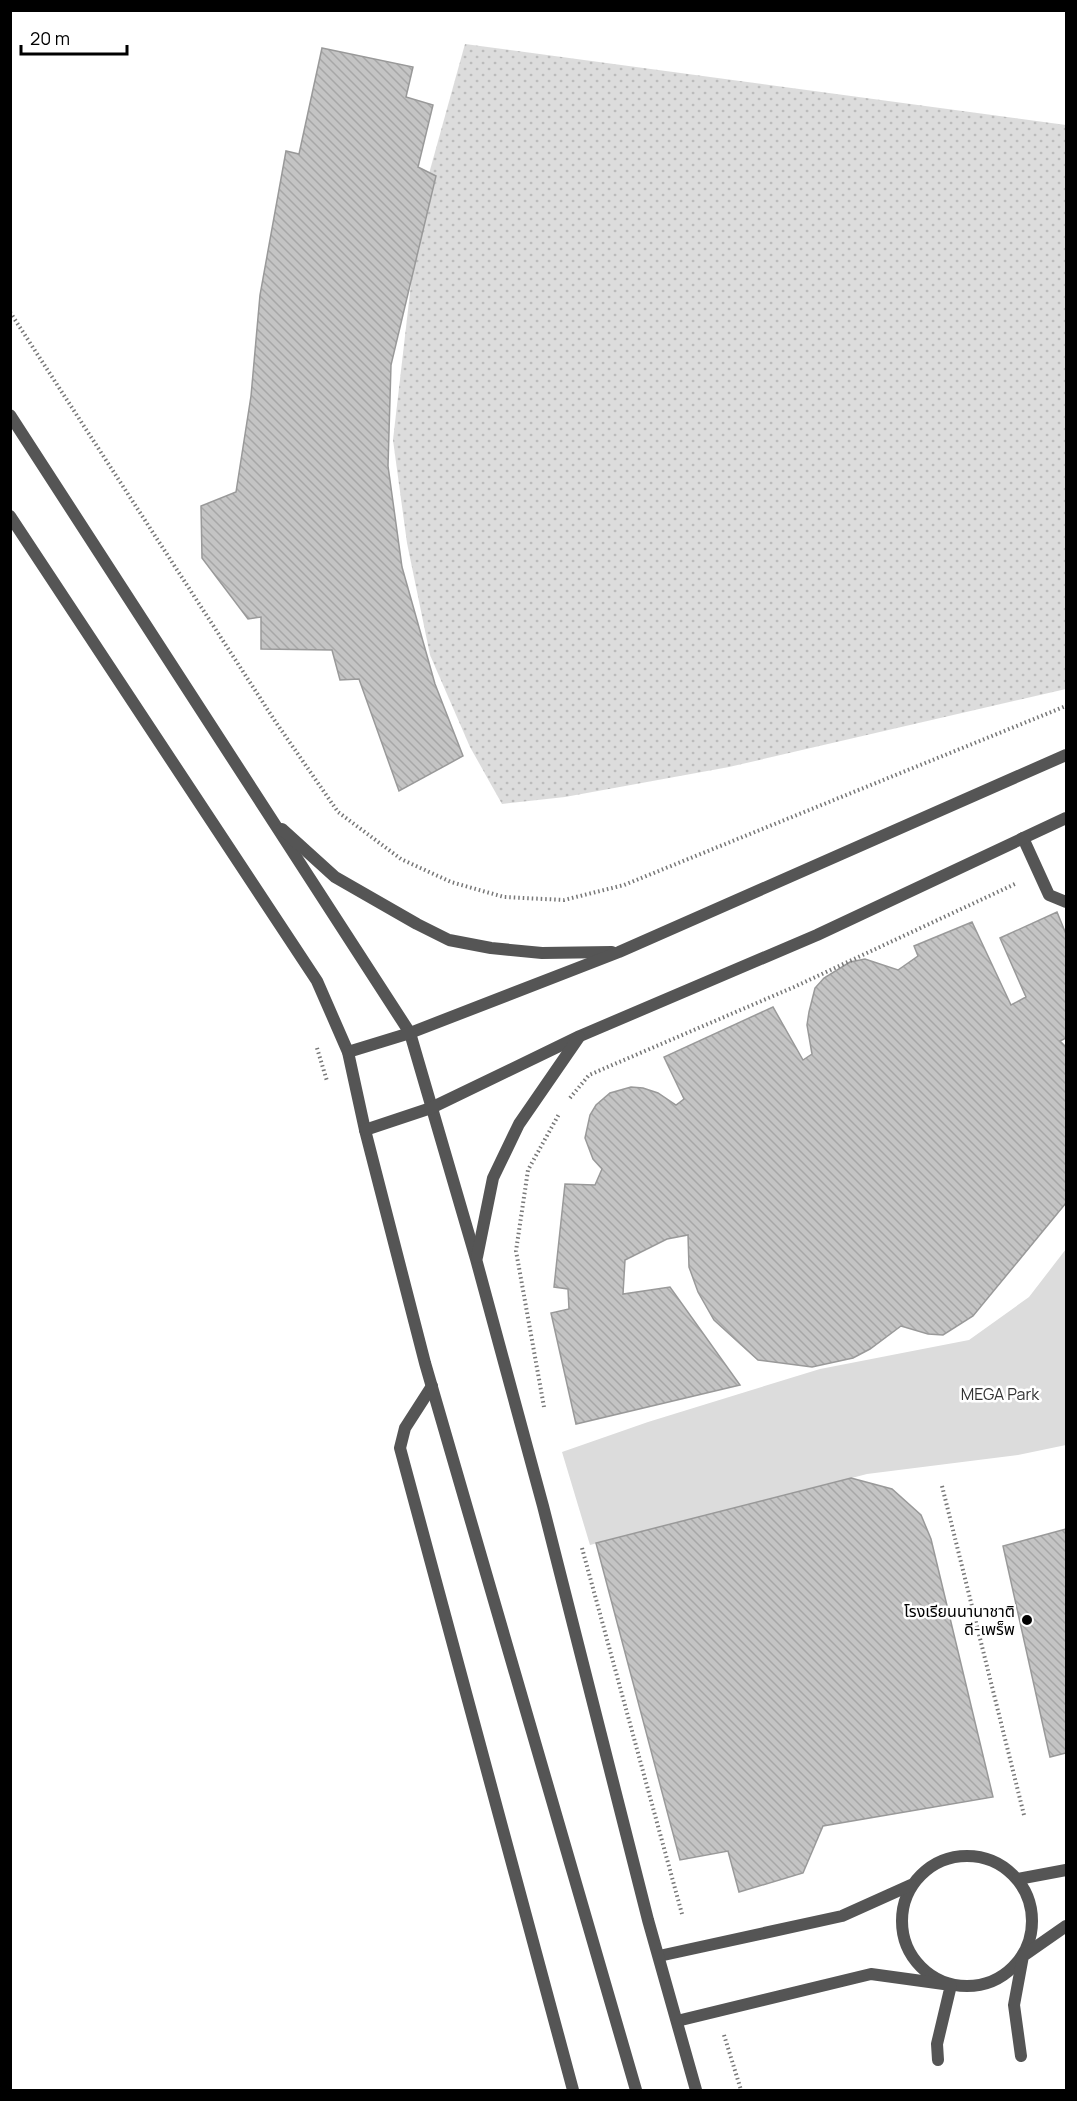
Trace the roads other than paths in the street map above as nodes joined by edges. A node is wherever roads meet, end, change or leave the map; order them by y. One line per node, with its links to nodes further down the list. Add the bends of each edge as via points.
1 (10, 415): 4 (street)
2 (10, 516): 11 (street, via 317,981)
3 (1066, 755): 8 (street)
4 (270, 818): 8 (street, via 335,877 449,940 542,952); 9 (street)
5 (1066, 818): 6 (street)
6 (1023, 838): 7 (street, via 1049,895); 10 (street, via 817,935)
7 (1066, 903)
8 (619, 952): 9 (street)
9 (410, 1033): 11 (street); 12 (street)
10 (580, 1036): 12 (street); 14 (street, via 519,1124 493,1178)
11 (348, 1052): 13 (street)
12 (431, 1108): 13 (street); 14 (street)
13 (365, 1130): 15 (street)
14 (476, 1259): 20 (street)
15 (432, 1386): 26 (street); 27 (street, via 405,1428 400,1448)
16 (1066, 1870): 17 (street)
17 (1018, 1879): 18 (street, via 1002,1865 983,1857 963,1855 943,1859); 21 (street, via 1033,1917 1031,1937)
18 (911, 1885): 20 (street, via 842,1916); 22 (street, via 901,1925 906,1945 916,1963)
19 (1066, 1926): 21 (street)
20 (659, 1956): 23 (street)
21 (1023, 1956): 22 (street, via 1009,1972 991,1983); 24 (street, via 1014,2005)
22 (951, 1985): 23 (street, via 871,1974); 25 (street)
23 (677, 2021): 28 (street)
24 (1021, 2056)
25 (938, 2060)
26 (635, 2090)
27 (573, 2091)
28 (696, 2091)

